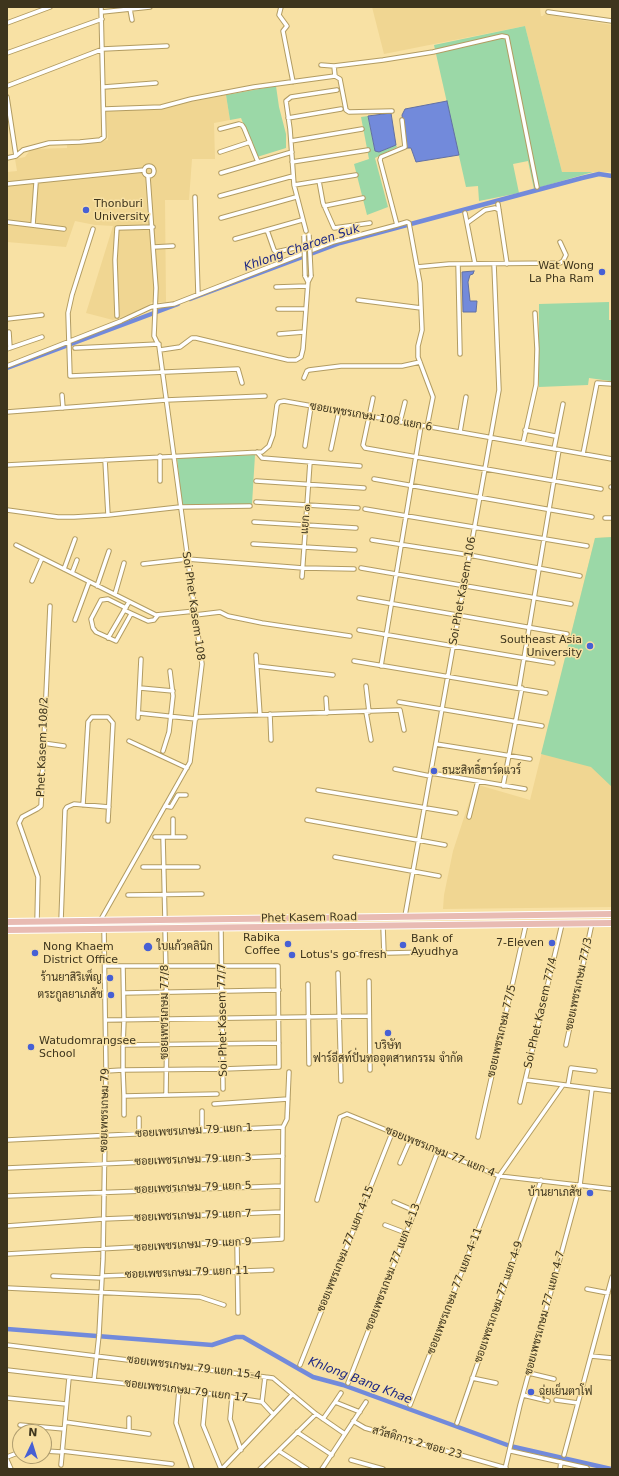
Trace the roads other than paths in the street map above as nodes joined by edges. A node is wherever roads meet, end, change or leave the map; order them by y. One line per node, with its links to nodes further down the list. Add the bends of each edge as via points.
1 (50, 7): 11 (street)
2 (102, 7): 6 (street)
3 (150, 7): 5 (street)
4 (281, 7): 18 (street, via 279,15 287,26 283,31)
5 (130, 9): 6 (street); 9 (street)
6 (102, 12): 8 (street)
7 (548, 12): 10 (street)
8 (102, 18): 13 (street); 14 (street)
9 (132, 20)
10 (612, 21)
11 (7, 23)
12 (167, 46): 13 (street)
13 (103, 50): 20 (street); 21 (street)
14 (7, 53)
15 (321, 65): 16 (street)
16 (334, 66): 17 (street); 49 (street, via 434,52 507,37)
17 (335, 76): 18 (street); 26 (street, via 340,79 346,110 349,112)
18 (293, 82): 24 (street, via 191,99 161,107)
19 (156, 83): 21 (street)
20 (7, 86)
21 (104, 87): 24 (street)
22 (337, 90): 27 (street, via 288,98)
23 (7, 97): 36 (street)
24 (105, 109): 36 (street, via 105,133 102,139 49,143 23,150)
25 (341, 109): 27 (street)
26 (392, 110)
27 (288, 118): 31 (street)
28 (402, 120): 64 (street, via 405,147 380,158)
29 (220, 128): 32 (street, via 242,125)
30 (362, 129): 31 (street)
31 (291, 141): 35 (street)
32 (250, 142): 34 (street); 38 (street)
33 (368, 150): 39 (street)
34 (220, 152)
35 (292, 152): 38 (street); 39 (street)
36 (16, 156): 37 (street)
37 (7, 158)
38 (258, 162): 41 (street)
39 (292, 162): 44 (street)
40 (144, 170): 43 (street); 43 (street, via 148,166 153,168 154,174); 46 (street)
41 (221, 173)
42 (356, 175): 45 (street)
43 (148, 176): 65 (street, Soi Phet Kasem 108)
44 (293, 176): 48 (street); 50 (street)
45 (319, 181): 48 (street); 55 (street)
46 (36, 183): 47 (street); 63 (street)
47 (7, 184)
48 (294, 185): 52 (street)
49 (537, 187)
50 (220, 196)
51 (195, 197): 82 (street)
52 (296, 197): 58 (street); 59 (street)
53 (363, 198): 55 (street)
54 (498, 204): 56 (street)
55 (324, 206): 61 (street, via 334,228)
56 (499, 210): 62 (street, via 485,210); 78 (street)
57 (465, 213): 62 (street)
58 (221, 218)
59 (302, 220): 68 (street); 69 (street)
60 (7, 222): 63 (street)
61 (370, 223)
62 (467, 223): 76 (street)
63 (33, 225): 66 (street)
64 (397, 225): 79 (street, via 407,222 409,224); 82 (street, via 339,240)
65 (153, 227): 73 (street, Soi Phet Kasem 108); 90 (street, via 117,228)
66 (64, 229)
67 (93, 229): 96 (street, via 68,313)
68 (267, 230): 70 (street); 74 (street, via 276,252)
69 (306, 231): 80 (street, bridge, via 305,276); 80 (street, bridge, via 309,235 311,276)
70 (235, 240)
71 (560, 242): 78 (street, via 565,252 561,262)
72 (173, 246): 73 (street)
73 (154, 247): 84 (street, Soi Phet Kasem 108)
74 (299, 247)
75 (458, 264): 76 (street); 79 (street); 101 (street)
76 (475, 264): 77 (street)
77 (494, 264): 78 (street); 126 (street, Soi Phet Kasem 106, via 499,390)
78 (507, 264)
79 (418, 267): 85 (street)
80 (308, 284): 81 (street); 87 (street)
81 (276, 286)
82 (198, 294): 84 (street, via 174,304)
83 (358, 300): 85 (street)
84 (157, 306): 96 (street); 97 (street, Soi Phet Kasem 108, via 154,336)
85 (421, 308): 102 (street, via 422,330 418,346)
86 (278, 309): 87 (street)
87 (306, 309): 93 (street)
88 (535, 313): 123 (street, via 536,385)
89 (42, 315): 91 (street)
90 (117, 316)
91 (7, 318)
92 (9, 332): 99 (street)
93 (304, 332): 94 (street); 100 (street, via 301,357 296,360 196,338 180,347)
94 (279, 334)
95 (42, 337): 99 (street)
96 (68, 344): 103 (street); 104 (street, via 71,378)
97 (159, 344): 98 (street); 100 (street, Soi Phet Kasem 108)
98 (75, 348)
99 (9, 349)
100 (160, 350): 104 (street, Soi Phet Kasem 108)
101 (460, 354)
102 (420, 362): 105 (street, via 402,366 341,366 309,370); 122 (street, via 433,397)
103 (7, 366)
104 (162, 372): 106 (street, via 238,370); 112 (street, Soi Phet Kasem 108)
105 (304, 378)
106 (242, 383)
107 (612, 384): 133 (street, via 597,383)
108 (62, 396): 116 (street)
109 (265, 396): 112 (street)
110 (466, 397): 124 (street)
111 (373, 398): 119 (street)
112 (166, 400): 116 (street); 135 (street, Soi Phet Kasem 108)
113 (405, 402): 120 (street)
114 (562, 404): 125 (street)
115 (311, 406): 117 (street, ซอยเพชรเกษม 108 แยก 6); 128 (street); 132 (street, ซอยเพชรเกษม 108 แยก 6, via 280,402 277,404 273,435 265,450)
116 (63, 408): 118 (street)
117 (339, 411): 119 (street, ซอยเพชรเกษม 108 แยก 6); 129 (street)
118 (7, 412)
119 (368, 416): 120 (street, ซอยเพชรเกษม 108 แยก 6); 136 (street, via 363,447)
120 (400, 422): 121 (street, ซอยเพชรเกษม 108 แยก 6)
121 (421, 426): 122 (street, ซอยเพชรเกษม 108 แยก 6); 136 (street)
122 (427, 427): 124 (street, ซอยเพชรเกษม 108 แยก 6)
123 (525, 430): 125 (street); 127 (street)
124 (460, 432): 126 (street, ซอยเพชรเกษม 108 แยก 6)
125 (555, 436): 130 (street)
126 (490, 437): 127 (street, ซอยเพชรเกษม 108 แยก 6); 142 (street, Soi Phet Kasem 106)
127 (523, 443): 130 (street, ซอยเพชรเกษม 108 แยก 6)
128 (305, 446)
129 (331, 449)
130 (554, 449): 131 (street, ซอยเพชรเกษม 108 แยก 6)
131 (559, 450): 133 (street, ซอยเพชรเกษม 108 แยก 6); 146 (street)
132 (258, 452): 135 (street); 139 (street, via 262,458)
133 (583, 454): 137 (street, ซอยเพชรเกษม 108 แยก 6)
134 (160, 456): 135 (street); 138 (street); 144 (street)
135 (173, 456): 155 (street, Soi Phet Kasem 108)
136 (416, 456): 142 (street); 148 (street)
137 (612, 459)
138 (104, 460): 140 (street); 160 (street)
139 (310, 462): 141 (street); 147 (street, แยก ๑)
140 (7, 465)
141 (360, 466)
142 (486, 468): 146 (street); 151 (street, Soi Phet Kasem 106)
143 (374, 479): 148 (street)
144 (160, 481)
145 (256, 481): 147 (street)
146 (554, 481): 150 (street); 158 (street)
147 (309, 484): 149 (street); 153 (street, แยก ๑)
148 (411, 485): 151 (street); 161 (street)
149 (364, 488)
150 (601, 489)
151 (480, 497): 158 (street); 168 (street, Soi Phet Kasem 106)
152 (256, 502): 153 (street)
153 (307, 505): 156 (street); 166 (street, แยก ๑)
154 (250, 506): 155 (street)
155 (180, 507): 160 (street); 181 (street, Soi Phet Kasem 108)
156 (358, 508)
157 (365, 509): 161 (street)
158 (549, 509): 162 (street); 170 (street)
159 (7, 510): 160 (street, via 58,517)
160 (108, 515)
161 (406, 515): 168 (street); 174 (street)
162 (592, 517)
163 (605, 518): 164 (street)
164 (612, 518)
165 (254, 522): 166 (street)
166 (306, 525): 167 (street); 176 (street, แยก ๑)
167 (356, 528)
168 (474, 528): 170 (street); 179 (street, Soi Phet Kasem 106)
169 (75, 539): 188 (street)
170 (544, 539): 175 (street); 187 (street)
171 (372, 540): 174 (street)
172 (253, 544): 176 (street)
173 (16, 545): 180 (street)
174 (402, 545): 179 (street); 191 (street)
175 (587, 546)
176 (304, 547): 177 (street); 185 (street, แยก ๑)
177 (355, 550)
178 (109, 551): 196 (street)
179 (469, 555): 187 (street); 197 (street, Soi Phet Kasem 106)
180 (42, 558): 188 (street); 194 (street)
181 (187, 559): 184 (street); 185 (street); 206 (street, Soi Phet Kasem 108)
182 (78, 560): 190 (street)
183 (124, 563): 198 (street)
184 (144, 564)
185 (303, 568): 189 (street); 193 (street, แยก ๑)
186 (361, 568): 191 (street)
187 (539, 568): 192 (street); 200 (street)
188 (64, 569): 190 (street)
189 (354, 569)
190 (72, 573): 195 (street)
191 (396, 575): 197 (street); 202 (street)
192 (580, 576)
193 (302, 577)
194 (32, 581)
195 (89, 582): 196 (street); 210 (street)
196 (97, 586): 198 (street)
197 (463, 587): 200 (street); 209 (street, Soi Phet Kasem 106)
198 (115, 594): 201 (street)
199 (359, 598): 202 (street)
200 (534, 598): 203 (street); 211 (street)
201 (129, 602): 205 (street); 208 (street)
202 (391, 603): 209 (street); 213 (street)
203 (571, 604)
204 (50, 606): 250 (street, Phet Kasem 108/2)
205 (125, 609): 207 (street); 216 (street); 216 (street, via 108,599 99,601 91,624 96,632)
206 (195, 613): 208 (street); 215 (street, via 220,612 262,623); 243 (street, Soi Phet Kasem 108, via 202,664)
207 (131, 614): 208 (street, via 151,621); 216 (street, via 118,639 114,641)
208 (158, 615)
209 (458, 615): 211 (street); 217 (street, Soi Phet Kasem 106)
210 (75, 620)
211 (528, 627): 214 (street); 219 (street)
212 (359, 630): 213 (street)
213 (386, 634): 217 (street); 224 (street)
214 (567, 634)
215 (350, 636)
216 (108, 638)
217 (453, 646): 219 (street); 227 (street, Soi Phet Kasem 106)
218 (256, 656): 223 (street)
219 (523, 658): 222 (street); 230 (street)
220 (141, 659): 229 (street)
221 (354, 662): 224 (street)
222 (553, 663)
223 (257, 666): 226 (street); 240 (street)
224 (381, 666): 227 (street)
225 (170, 671): 231 (street)
226 (333, 675)
227 (448, 676): 230 (street); 235 (street, Soi Phet Kasem 106)
228 (366, 686): 236 (street)
229 (140, 688): 231 (street); 237 (street)
230 (520, 688): 232 (street); 244 (street)
231 (173, 690): 241 (street)
232 (546, 693)
233 (326, 698): 238 (street)
234 (399, 702): 235 (street)
235 (442, 710): 244 (street); 251 (street, Soi Phet Kasem 106)
236 (367, 712): 238 (street); 246 (street, via 400,710); 248 (street)
237 (139, 713): 241 (street); 242 (street)
238 (327, 713): 239 (street)
239 (270, 714): 240 (street); 247 (street)
240 (260, 715): 243 (street)
241 (171, 716): 243 (street); 253 (street)
242 (138, 718)
243 (196, 718): 256 (street, Soi Phet Kasem 108, via 192,756)
244 (515, 721): 245 (street); 254 (street)
245 (542, 726)
246 (404, 730)
247 (271, 740)
248 (371, 740)
249 (129, 741): 256 (street)
250 (44, 743): 252 (street); 295 (street, Phet Kasem 108/2, via 41,806 22,817 19,823 38,877)
251 (436, 744): 254 (street); 258 (street, Soi Phet Kasem 106)
252 (64, 746)
253 (163, 751)
254 (509, 755): 255 (street); 260 (street)
255 (530, 759)
256 (187, 768): 265 (street, Soi Phet Kasem 108)
257 (395, 769): 258 (street)
258 (430, 775): 259 (street); 267 (street, Soi Phet Kasem 106)
259 (478, 781): 260 (street); 269 (street)
260 (503, 786): 261 (street)
261 (525, 789)
262 (318, 790): 267 (street)
263 (186, 795): 265 (street, via 178,795 171,807)
264 (83, 805): 266 (street); 266 (street, via 88,722 92,717 105,717 111,719 112,723); 292 (street, via 70,805 64,810)
265 (165, 806): 293 (street, Soi Phet Kasem 108)
266 (109, 807): 272 (street)
267 (425, 808): 268 (street); 277 (street, Soi Phet Kasem 106)
268 (456, 813)
269 (469, 817)
270 (173, 819): 274 (street)
271 (307, 820): 277 (street)
272 (108, 821)
273 (163, 837): 274 (street); 276 (street); 282 (street)
274 (173, 837): 275 (street)
275 (186, 837)
276 (155, 838)
277 (419, 840): 278 (street); 283 (street, Soi Phet Kasem 106)
278 (445, 845)
279 (335, 857): 283 (street)
280 (198, 866): 282 (street)
281 (142, 867): 282 (street)
282 (164, 867): 285 (street)
283 (414, 871): 284 (street); 290 (street, Soi Phet Kasem 106)
284 (439, 876)
285 (164, 894): 286 (street); 287 (street); 291 (street)
286 (202, 894)
287 (128, 895)
288 (564, 914): 289 (main road, Phet Kasem Road); 290 (main road, Phet Kasem Road); 299 (main road)
289 (612, 914)
290 (406, 916): 291 (main road, Phet Kasem Road)
291 (165, 920): 293 (main road, Phet Kasem Road)
292 (61, 921): 293 (main road, Phet Kasem Road); 295 (main road, Phet Kasem Road)
293 (100, 921)
294 (7, 922): 295 (main road, Phet Kasem Road)
295 (37, 922)
296 (592, 923): 297 (main road, Phet Kasem Road); 299 (main road, Phet Kasem Road); 331 (street, ซอยเพชรเกษม 77/3)
297 (612, 923)
298 (526, 924): 299 (main road, Phet Kasem Road); 300 (main road, Phet Kasem Road); 361 (street, ซอยเพชรเกษม 77/5)
299 (562, 924): 340 (street, Soi Phet Kasem 77/4)
300 (383, 926): 302 (main road, Phet Kasem Road); 307 (street)
301 (165, 928): 302 (main road, Phet Kasem Road); 303 (main road, Phet Kasem Road); 311 (street, ซอยเพชรเกษม 77/8)
302 (221, 928): 308 (street, Soi Phet Kasem 77/7)
303 (104, 929): 304 (main road, Phet Kasem Road); 309 (street, ซอยเพชรเกษม 79)
304 (7, 930)
305 (431, 952): 307 (street)
306 (346, 954): 307 (street)
307 (384, 954)
308 (222, 965): 311 (street); 315 (street, via 278,966); 316 (street, Soi Phet Kasem 77/7)
309 (105, 966): 310 (street); 325 (street, ซอยเพชรเกษม 79)
310 (123, 966): 311 (street); 318 (street)
311 (166, 966): 317 (street, ซอยเพชรเกษม 77/8)
312 (338, 973): 321 (street)
313 (369, 981): 322 (street)
314 (308, 984): 320 (street)
315 (279, 990): 316 (street); 319 (street)
316 (222, 991): 317 (street); 323 (street, Soi Phet Kasem 77/7)
317 (166, 992): 318 (street); 324 (street, ซอยเพชรเกษม 77/8)
318 (124, 993): 326 (street)
319 (279, 1016): 320 (street); 323 (street); 328 (street)
320 (309, 1016): 321 (street); 332 (street)
321 (339, 1016): 322 (street); 341 (street)
322 (369, 1016): 336 (street)
323 (223, 1017): 324 (street); 327 (street, Soi Phet Kasem 77/7)
324 (167, 1019): 326 (street); 329 (street, ซอยเพชรเกษม 77/8)
325 (106, 1020): 326 (street); 337 (street, ซอยเพชรเกษม 79)
326 (124, 1020): 330 (street)
327 (223, 1043): 328 (street); 329 (street); 333 (street, Soi Phet Kasem 77/7)
328 (279, 1043): 333 (street, via 279,1067)
329 (165, 1044): 330 (street); 335 (street, ซอยเพชรเกษม 77/8)
330 (123, 1045): 334 (street)
331 (566, 1045)
332 (310, 1064)
333 (223, 1069): 335 (street); 344 (street, Soi Phet Kasem 77/7)
334 (123, 1070): 335 (street); 337 (street); 349 (street)
335 (166, 1070): 348 (street, ซอยเพชรเกษม 77/8)
336 (370, 1070)
337 (106, 1071): 360 (street, ซอยเพชรเกษม 79)
338 (595, 1071): 343 (street, via 571,1068)
339 (289, 1072): 350 (street)
340 (526, 1080): 342 (street); 351 (street, Soi Phet Kasem 77/4)
341 (341, 1081)
342 (563, 1085): 343 (street); 369 (street, ซอยเพชรเกษม 77 แยก 4-11)
343 (568, 1086): 345 (street)
344 (223, 1089)
345 (592, 1089): 346 (street); 371 (street, ซอยเพชรเกษม 77 แยก 4-7)
346 (612, 1092)
347 (217, 1094): 348 (street)
348 (166, 1095): 349 (street)
349 (124, 1096): 354 (street)
350 (288, 1099): 352 (street); 356 (street, via 288,1120)
351 (520, 1102)
352 (214, 1104)
353 (202, 1111): 357 (street)
354 (124, 1115)
355 (139, 1118): 359 (street)
356 (283, 1127): 357 (street, ซอยเพชรเกษม 79 แยก 1); 365 (street)
357 (202, 1131): 359 (street, ซอยเพชรเกษม 79 แยก 1)
358 (392, 1133): 363 (street, ซอยเพชรเกษม 77 แยก 4); 376 (street, ซอยเพชรเกษม 77 แยก 4, via 343,1114 340,1117); 402 (street, ซอยเพชรเกษม 77 แยก 4-15)
359 (139, 1134): 360 (street, ซอยเพชรเกษม 79 แยก 1)
360 (105, 1136): 362 (street, ซอยเพชรเกษม 79 แยก 1); 367 (street, ซอยเพชรเกษม 79)
361 (478, 1137)
362 (7, 1140)
363 (410, 1140): 364 (street, ซอยเพชรเกษม 77 แยก 4); 366 (street)
364 (438, 1151): 369 (street, ซอยเพชรเกษม 77 แยก 4); 378 (street, ซอยเพชรเกษม 77 แยก 4-13)
365 (283, 1156): 367 (street, ซอยเพชรเกษม 79 แยก 3); 372 (street)
366 (400, 1163)
367 (104, 1164): 368 (street, ซอยเพชรเกษม 79 แยก 3); 374 (street, ซอยเพชรเกษม 79)
368 (7, 1168)
369 (499, 1176): 370 (street, ซอยเพชรเกษม 77 แยก 4); 426 (street, ซอยเพชรเกษม 77 แยก 4-11)
370 (541, 1180): 371 (street, ซอยเพชรเกษม 77 แยก 4); 407 (street, ซอยเพชรเกษม 77 แยก 4-9)
371 (580, 1185): 373 (street, ซอยเพชรเกษม 77 แยก 4); 404 (street, ซอยเพชรเกษม 77 แยก 4-7)
372 (282, 1186): 374 (street, ซอยเพชรเกษม 79 แยก 5); 379 (street)
373 (612, 1189)
374 (104, 1191): 375 (street, ซอยเพชรเกษม 79 แยก 5); 380 (street, ซอยเพชรเกษม 79)
375 (7, 1196)
376 (317, 1200)
377 (394, 1202): 378 (street)
378 (415, 1211): 383 (street, ซอยเพชรเกษม 77 แยก 4-13)
379 (282, 1212): 380 (street, ซอยเพชรเกษม 79 แยก 7); 384 (street, ซอยเพชรเกษม 79 แยก 9, via 282,1239)
380 (103, 1219): 382 (street, ซอยเพชรเกษม 79 แยก 7); 385 (street, ซอยเพชรเกษม 79)
381 (385, 1225): 383 (street)
382 (7, 1226)
383 (406, 1233): 410 (street, ซอยเพชรเกษม 77 แยก 4-13)
384 (237, 1243): 385 (street, ซอยเพชรเกษม 79 แยก 9); 388 (street)
385 (103, 1249): 386 (street, ซอยเพชรเกษม 79 แยก 9); 390 (street, ซอยเพชรเกษม 79)
386 (7, 1254)
387 (272, 1270): 388 (street, ซอยเพชรเกษม 79 แยก 11)
388 (238, 1271): 390 (street, ซอยเพชรเกษม 79 แยก 11); 397 (street)
389 (53, 1276): 390 (street, ซอยเพชรเกษม 79 แยก 11)
390 (102, 1277): 394 (street, ซอยเพชรเกษม 79)
391 (612, 1277): 395 (street)
392 (7, 1288): 394 (street)
393 (587, 1290): 395 (street)
394 (101, 1292): 396 (street, via 200,1297); 399 (street, ซอยเพชรเกษม 79)
395 (608, 1293): 400 (street)
396 (224, 1305)
397 (238, 1313)
398 (7, 1345): 399 (street, ซอยเพชรเกษม 79 แยก 15-4)
399 (96, 1356): 405 (street, ซอยเพชรเกษม 79 แยก 15-4); 408 (street)
400 (591, 1356): 401 (street); 425 (street)
401 (612, 1358)
402 (300, 1365)
403 (7, 1370): 406 (street, ซอยเพชรเกษม 79 แยก 17)
404 (529, 1373): 409 (street); 416 (street, ซอยเพชรเกษม 77 แยก 4-7)
405 (265, 1377): 415 (street, ซอยเพชรเกษม 79 แยก 15-4, via 273,1378); 421 (street)
406 (69, 1378): 408 (street, ซอยเพชรเกษม 79 แยก 17); 424 (street)
407 (472, 1378): 411 (street); 434 (street, ซอยเพชรเกษม 77 แยก 4-9)
408 (94, 1380): 412 (street, ซอยเพชรเกษม 79 แยก 17)
409 (554, 1380)
410 (348, 1383)
411 (496, 1383)
412 (179, 1390): 413 (street, ซอยเพชรเกษม 79 แยก 17); 456 (street, via 176,1423)
413 (206, 1393): 417 (street, ซอยเพชรเกษม 79 แยก 17); 457 (street, via 203,1426)
414 (341, 1393): 422 (street)
415 (292, 1395): 428 (street); 429 (street, ซอยเพชรเกษม 79 แยก 15-4)
416 (523, 1395): 420 (street); 444 (street, ซอยเพชรเกษม 77 แยก 4-7)
417 (232, 1397): 421 (street, ซอยเพชรเกษม 79 แยก 17); 441 (street, via 230,1419)
418 (7, 1398): 424 (street)
419 (556, 1400): 425 (street)
420 (548, 1401)
421 (262, 1402): 428 (street, ซอยเพชรเกษม 79 แยก 17)
422 (335, 1402): 427 (street); 431 (street)
423 (366, 1402): 427 (street)
424 (66, 1404): 432 (street)
425 (578, 1404): 447 (street)
426 (410, 1405)
427 (360, 1412): 433 (street)
428 (273, 1414): 441 (street)
429 (316, 1414): 431 (street, ซอยเพชรเกษม 79 แยก 15-4); 438 (street)
430 (129, 1418): 437 (street)
431 (323, 1419): 440 (street, ซอยเพชรเกษม 79 แยก 15-4)
432 (65, 1422): 436 (street); 437 (street)
433 (353, 1422): 440 (street); 453 (street, สวัสดิการ 2 ซอย 23, via 365,1428)
434 (457, 1423)
435 (52, 1428): 436 (street)
436 (64, 1429): 445 (street)
437 (129, 1431): 439 (street)
438 (297, 1432): 443 (street); 446 (street)
439 (149, 1434)
440 (345, 1434): 446 (street)
441 (241, 1450): 457 (street)
442 (52, 1451): 445 (street)
443 (279, 1451): 458 (street); 459 (street)
444 (511, 1451): 450 (street); 453 (street, ซอยเพชรเกษม 77 แยก 4-7)
445 (62, 1452): 451 (street); 452 (street)
446 (332, 1454): 460 (street)
447 (564, 1455)
448 (7, 1460): 455 (street)
449 (351, 1460): 461 (street)
450 (562, 1462): 454 (street); 462 (street)
451 (172, 1464)
452 (60, 1465)
453 (505, 1468)
454 (587, 1468)
455 (11, 1469)
456 (192, 1469)
457 (222, 1469)
458 (261, 1469)
459 (307, 1469)
460 (322, 1469)
461 (383, 1469)
462 (560, 1469)

